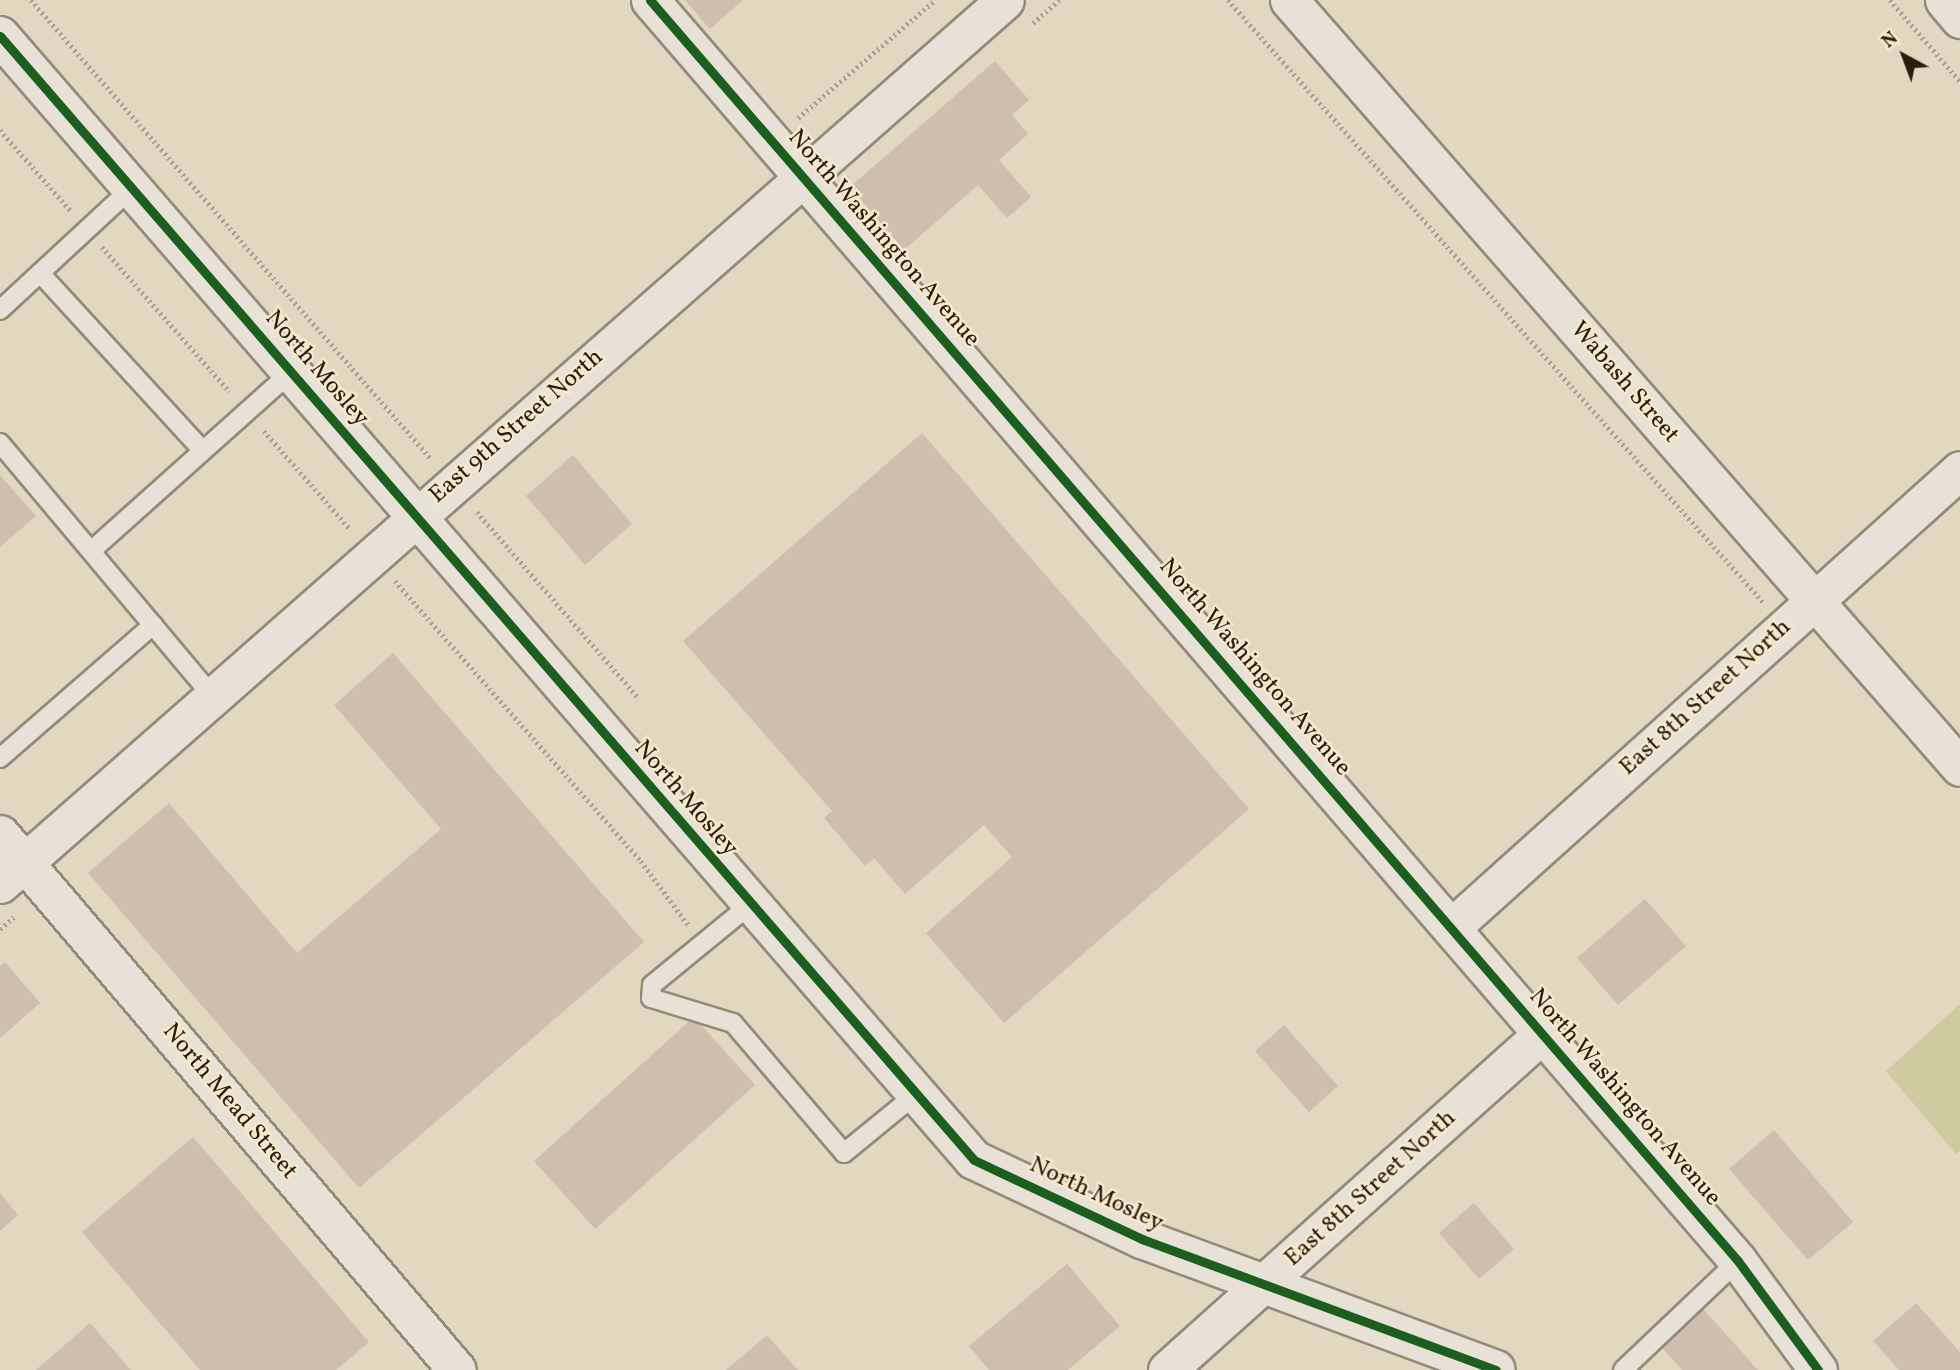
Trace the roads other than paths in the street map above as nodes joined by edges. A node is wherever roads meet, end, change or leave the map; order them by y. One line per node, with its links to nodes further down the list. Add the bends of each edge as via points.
1 (650, 0): 7 (street, North Washington Avenue)
2 (1005, 0): 7 (street, East 9th Street North)
3 (1289, 0): 17 (street, Wabash Street)
4 (1944, 0): 5 (street)
5 (1960, 19)
6 (0, 36): 8 (street, North Mosley)
7 (805, 177): 15 (street, East 9th Street North); 25 (street, North Washington Avenue)
8 (132, 187): 9 (lane); 11 (street, North Mosley)
9 (40, 273): 10 (lane); 13 (lane)
10 (0, 310)
11 (292, 371): 13 (lane); 15 (street, North Mosley)
12 (0, 443): 16 (lane)
13 (203, 451): 16 (lane)
14 (1960, 470): 17 (street, East 8th Street North)
15 (416, 515): 19 (street, East 9th Street North); 24 (street, North Mosley)
16 (91, 551): 18 (lane)
17 (1814, 601): 21 (street, Wabash Street); 25 (street, East 8th Street North)
18 (153, 625): 19 (lane); 20 (lane)
19 (212, 696): 23 (street, East 9th Street North)
20 (0, 758)
21 (1960, 767)
22 (0, 834): 23 (street, North Mead Street)
23 (12, 873): 30 (street, North Mead Street)
24 (751, 905): 27 (street, North Mosley); 27 (lane, via 652,985 651,998 733,1023 844,1153)
25 (1452, 927): 26 (street, North Washington Avenue)
26 (1542, 1034): 28 (street, North Washington Avenue); 29 (street, East 8th Street North)
27 (916, 1094): 29 (street, North Mosley, via 974,1160 1142,1240)
28 (1738, 1261): 33 (lane); 34 (street, North Washington Avenue)
29 (1266, 1285): 31 (street, East 8th Street North); 32 (street, North Mosley)
30 (457, 1370)
31 (1167, 1370)
32 (1496, 1370)
33 (1623, 1370)
34 (1818, 1370)

